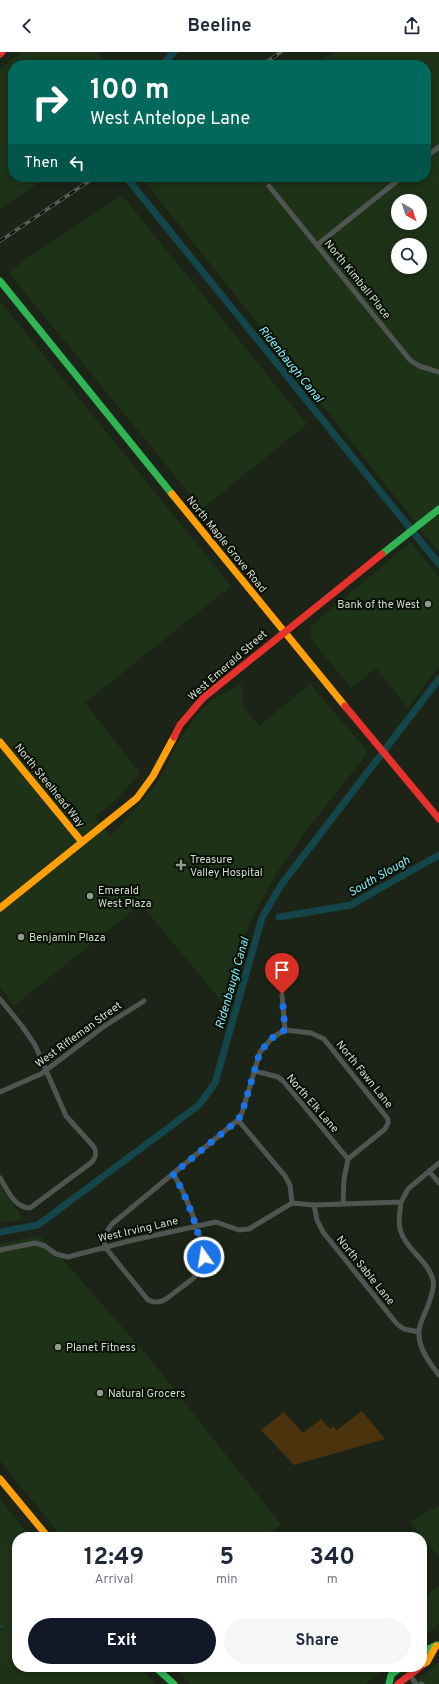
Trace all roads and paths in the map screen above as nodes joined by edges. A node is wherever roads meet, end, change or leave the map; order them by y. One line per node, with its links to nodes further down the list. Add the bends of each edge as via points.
1 (439, 147): 2 (street)
2 (431, 153)
3 (396, 182): 5 (street)
4 (269, 186): 5 (street, North Kimball Place)
5 (317, 245): 7 (street, North Kimball Place, via 410,360 419,366)
6 (0, 281): 9 (main road, North Maple Grove Road)
7 (439, 372)
8 (439, 508): 9 (main road, West Emerald Street)
9 (284, 632): 11 (main road, North Maple Grove Road); 12 (main road, West Emerald Street, via 204,698 180,725 153,776 137,798)
10 (0, 742): 12 (main road, North Steelhead Way)
11 (439, 819)
12 (82, 842): 13 (main road, West Emerald Street)
13 (0, 908)
14 (282, 994): 17 (street)
15 (0, 999): 18 (street, via 35,1045)
16 (144, 1001): 18 (street, West Rifleman Street, via 106,1025)
17 (285, 1030): 19 (street, via 272,1038 260,1052); 22 (street, North Fawn Lane, via 311,1033 324,1039 388,1118 385,1129)
18 (47, 1070): 20 (street, West Rifleman Street); 26 (street, via 66,1116 94,1147 96,1157 30,1208 23,1208 17,1204)
19 (255, 1071): 21 (street); 22 (street, North Elk Lane, via 278,1077 284,1082)
20 (0, 1092)
21 (238, 1120): 25 (street); 29 (street, via 285,1176 290,1185)
22 (348, 1159): 30 (street)
23 (439, 1163): 24 (street)
24 (429, 1171): 27 (street); 28 (street, via 408,1189)
25 (173, 1174): 32 (street); 33 (street, via 112,1224 103,1240)
26 (0, 1178)
27 (439, 1183)
28 (401, 1202): 30 (street); 35 (street, via 400,1231 429,1269)
29 (292, 1203): 31 (street); 32 (street, West Irving Lane, via 250,1229 239,1230 216,1222)
30 (343, 1204): 31 (street)
31 (314, 1205): 36 (street, North Sable Lane, via 323,1232 397,1324 404,1329)
32 (197, 1226): 33 (street, West Irving Lane); 33 (street, via 204,1257 202,1267 196,1275 159,1302 148,1300)
33 (105, 1247): 34 (street, West Irving Lane, via 68,1257 35,1243)
34 (0, 1250)
35 (436, 1290): 36 (street)
36 (419, 1332): 37 (street, via 423,1351)
37 (439, 1375)
38 (0, 1478): 39 (main road)
39 (44, 1532)
40 (438, 1645): 41 (main road); 42 (main road); 43 (main road)
41 (427, 1650)
42 (427, 1653)
43 (427, 1662)
44 (161, 1672): 49 (main road)
45 (395, 1672): 50 (main road, via 391,1675)
46 (411, 1672): 48 (main road)
47 (414, 1672): 48 (main road)
48 (410, 1675): 51 (main road); 52 (street)
49 (174, 1684)
50 (389, 1684)
51 (398, 1684)
52 (416, 1684)

